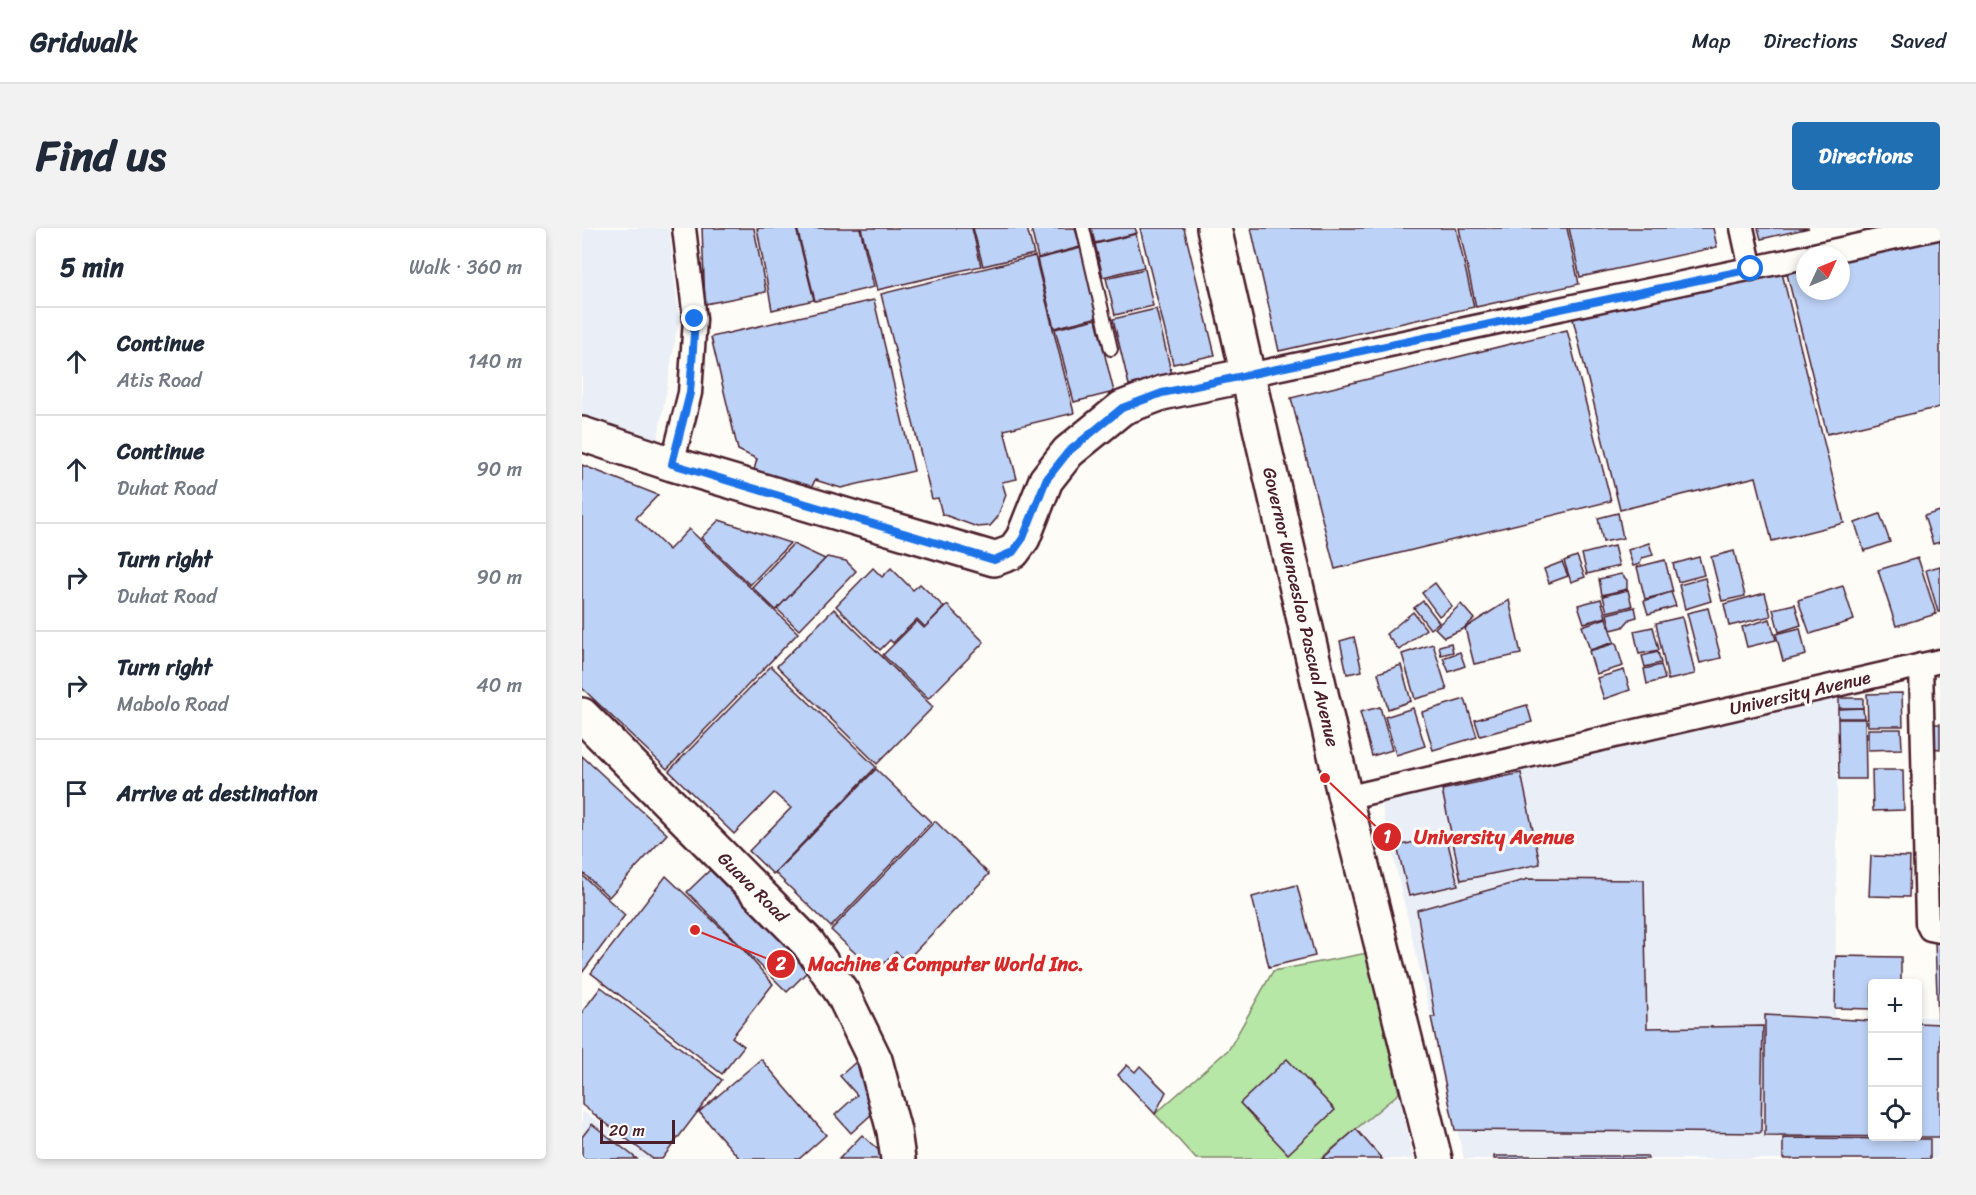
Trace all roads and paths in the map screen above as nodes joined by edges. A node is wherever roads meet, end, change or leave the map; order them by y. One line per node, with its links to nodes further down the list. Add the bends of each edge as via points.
1 (684, 228): 12 (street, via 695,319 690,393)
2 (1083, 228): 9 (lane)
3 (1214, 228): 10 (street, Governor Wenceslao Pascual Avenue)
4 (1742, 228): 8 (street)
5 (1937, 228): 6 (street)
6 (1850, 247)
7 (1796, 259): 8 (street)
8 (1751, 269): 10 (street)
9 (1111, 349)
10 (1248, 375): 12 (street, via 1162,393 1122,408 1068,452 1046,480 1023,538 1013,552 994,560); 15 (street, Governor Wenceslao Pascual Avenue)
11 (582, 434): 12 (street)
12 (672, 464)
13 (1931, 663): 15 (street, University Avenue); 16 (street, via 1927,923 1930,929)
14 (582, 715): 17 (street, Guava Road, via 808,943 843,994 875,1060)
15 (1345, 798): 18 (street, Governor Wenceslao Pascual Avenue)
16 (1940, 931)
17 (898, 1159)
18 (1435, 1159)

